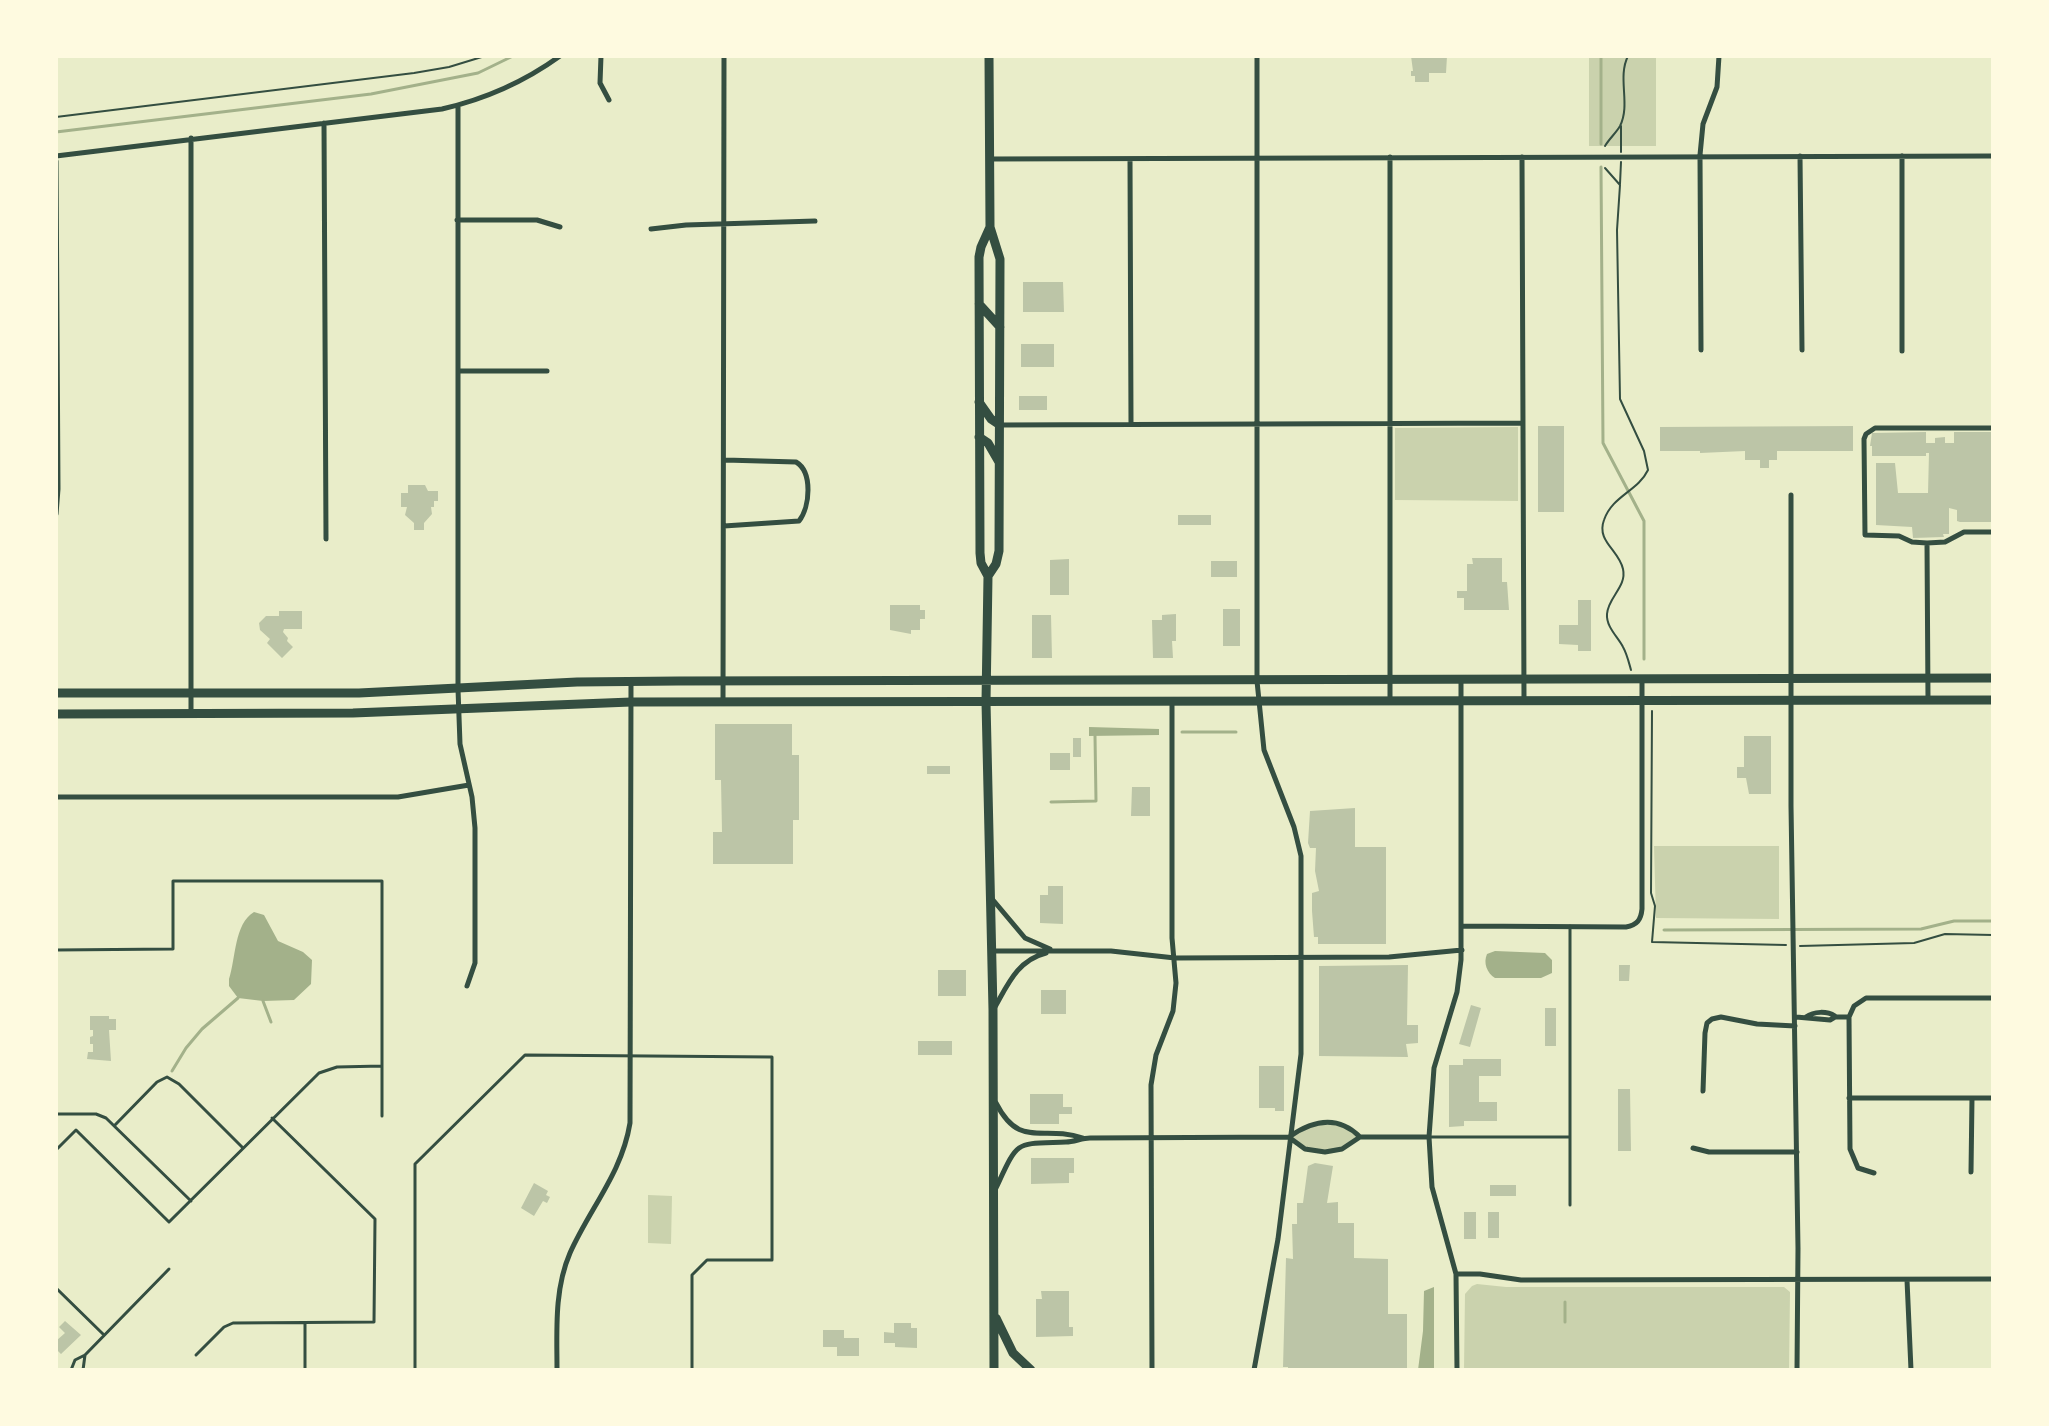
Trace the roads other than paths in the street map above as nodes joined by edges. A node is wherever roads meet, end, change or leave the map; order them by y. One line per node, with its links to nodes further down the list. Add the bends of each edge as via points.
1 (560, 56): 8 (street, via 521,82)
2 (601, 56): 7 (street, via 600,83)
3 (724, 56): 23 (street)
4 (989, 56): 19 (main road)
5 (1257, 56): 17 (street)
6 (1719, 56): 11 (street)
7 (609, 100)
8 (458, 106): 9 (street); 21 (street)
9 (324, 123): 10 (street); 48 (street)
10 (191, 138): 18 (street); 64 (street)
11 (1700, 155): 12 (street); 16 (street); 29 (street)
12 (1800, 156): 13 (street); 30 (street)
13 (1902, 156): 14 (street); 31 (street)
14 (1993, 156)
15 (1390, 157): 16 (street); 17 (street); 37 (street)
16 (1522, 157): 35 (street)
17 (1257, 158): 20 (street); 39 (street)
18 (56, 159): 45 (street)
19 (990, 159): 20 (street); 25 (main road)
20 (1130, 159): 36 (street)
21 (457, 220): 24 (street, via 537,220); 32 (street)
22 (815, 221): 23 (street)
23 (725, 224): 26 (street); 42 (street)
24 (560, 227)
25 (990, 227): 27 (main road, via 980,252); 28 (main road, via 999,256)
26 (651, 229)
27 (979, 304): 28 (main road); 34 (main road)
28 (1000, 327): 38 (main road)
29 (1701, 350)
30 (1802, 350)
31 (1902, 351)
32 (458, 371): 33 (street); 62 (street)
33 (547, 371)
34 (979, 402): 38 (main road); 41 (main road)
35 (1524, 423): 37 (street); 54 (street)
36 (1131, 424): 38 (street); 39 (street)
37 (1390, 424): 39 (street); 56 (street)
38 (1000, 425): 43 (main road)
39 (1258, 425): 61 (street)
40 (1993, 428): 49 (street, via 1875,428 1866,434 1865,535)
41 (979, 437): 43 (main road); 50 (main road, via 980,553)
42 (725, 460): 46 (street); 46 (street, via 796,462 805,471 807,494 799,521)
43 (1001, 465): 50 (main road, via 999,555)
44 (1791, 495): 51 (street)
45 (56, 514)
46 (724, 526): 59 (street)
47 (1993, 532): 49 (street, via 1964,532 1945,542)
48 (326, 539)
49 (1927, 543): 52 (street)
50 (988, 576): 60 (main road)
51 (1791, 678): 52 (main road); 55 (main road); 69 (street)
52 (1927, 678): 53 (main road); 65 (street)
53 (1993, 678)
54 (1524, 679): 55 (main road); 57 (main road); 76 (street)
55 (1642, 679): 68 (street)
56 (1390, 680): 57 (main road); 61 (main road); 74 (street)
57 (1461, 680): 75 (street)
58 (631, 681): 59 (main road); 62 (main road); 70 (street)
59 (723, 681): 60 (main road); 67 (street)
60 (986, 681): 61 (main road); 71 (main road)
61 (1257, 681): 73 (street)
62 (458, 689): 64 (main road); 77 (street)
63 (56, 693): 64 (main road)
64 (191, 693): 79 (street)
65 (1928, 700): 66 (main road); 69 (main road)
66 (1993, 700)
67 (723, 701): 70 (main road); 71 (main road)
68 (1642, 701): 69 (main road); 76 (main road); 84 (street, via 1639,921 1626,927)
69 (1791, 701): 94 (street)
70 (631, 702): 77 (main road); 97 (street)
71 (986, 702): 72 (main road); 82 (main road)
72 (1172, 702): 73 (main road); 90 (street)
73 (1260, 702): 74 (main road); 89 (street, via 1265,755 1299,847)
74 (1390, 702): 75 (main road)
75 (1461, 702): 76 (main road); 83 (street)
76 (1524, 702)
77 (459, 709): 79 (main road); 80 (street)
78 (56, 714): 79 (main road)
79 (191, 714)
80 (469, 785): 81 (street, via 398,797); 91 (street, via 475,828 475,963)
81 (56, 797)
82 (990, 896): 87 (main road); 88 (street, via 1025,938)
83 (1462, 926): 84 (street); 86 (street)
84 (1570, 926): 112 (lane)
85 (56, 950): 98 (lane, via 173,949 173,881 382,881)
86 (1462, 950): 89 (street, via 1400,957); 111 (street, via 1433,1076)
87 (992, 951): 88 (street); 93 (main road)
88 (1055, 951): 90 (street); 93 (street, via 1023,964)
89 (1302, 957): 90 (street); 109 (street, via 1301,1054)
90 (1175, 958): 108 (street, via 1174,1005 1153,1068)
91 (467, 986)
92 (1993, 998): 95 (street, via 1866,998)
93 (993, 1010): 100 (main road)
94 (1795, 1017): 95 (street); 96 (street)
95 (1849, 1017): 101 (street)
96 (1795, 1026): 99 (street, via 1712,1019 1705,1033); 117 (street)
97 (631, 1056): 137 (lane, via 525,1055 415,1164); 138 (street, via 631,1119 625,1148 562,1277); 139 (lane, via 772,1057 772,1260 707,1260 692,1275)
98 (382, 1066): 105 (lane); 106 (lane, via 326,1069)
99 (1703, 1091)
100 (994, 1098): 113 (street, via 1018,1131); 120 (main road)
101 (1849, 1098): 102 (street); 119 (street, via 1853,1159 1858,1168)
102 (1972, 1098): 103 (street); 118 (street)
103 (1993, 1098)
104 (56, 1114): 107 (lane, via 96,1114)
105 (382, 1116)
106 (272, 1118): 114 (lane); 130 (lane, via 375,1219 374,1322)
107 (115, 1125): 114 (lane, via 167,1077); 121 (lane)
108 (1152, 1137): 109 (street); 113 (street); 142 (street)
109 (1289, 1137): 110 (street, via 1305,1149 1325,1152); 110 (street, via 1321,1122 1344,1125); 143 (street, via 1278,1239)
110 (1360, 1137): 111 (street)
111 (1429, 1137): 112 (lane); 124 (street, via 1432,1187)
112 (1570, 1137): 122 (lane)
113 (1084, 1138): 120 (street, via 1023,1144 1011,1156)
114 (243, 1148): 121 (lane)
115 (1693, 1148): 117 (street)
116 (56, 1150): 121 (lane, via 76,1130 169,1222)
117 (1797, 1152): 126 (street)
118 (1971, 1172)
119 (1874, 1173)
120 (994, 1193): 129 (main road)
121 (191, 1201)
122 (1570, 1205)
123 (169, 1269): 131 (lane)
124 (1456, 1274): 126 (street, via 1521,1280); 144 (street)
125 (1993, 1279): 127 (street)
126 (1798, 1280): 127 (street); 145 (street)
127 (1907, 1280): 146 (street)
128 (56, 1288): 131 (lane)
129 (994, 1314): 140 (main road); 141 (main road, via 1013,1353)
130 (305, 1323): 133 (lane, via 230,1324); 136 (lane)
131 (104, 1335): 132 (lane)
132 (85, 1355): 134 (lane); 135 (lane)
133 (196, 1355)
134 (71, 1370)
135 (83, 1370)
136 (305, 1370)
137 (415, 1370)
138 (557, 1370)
139 (692, 1370)
140 (994, 1370)
141 (1031, 1370)
142 (1152, 1370)
143 (1254, 1370)
144 (1457, 1370)
145 (1797, 1370)
146 (1911, 1370)

